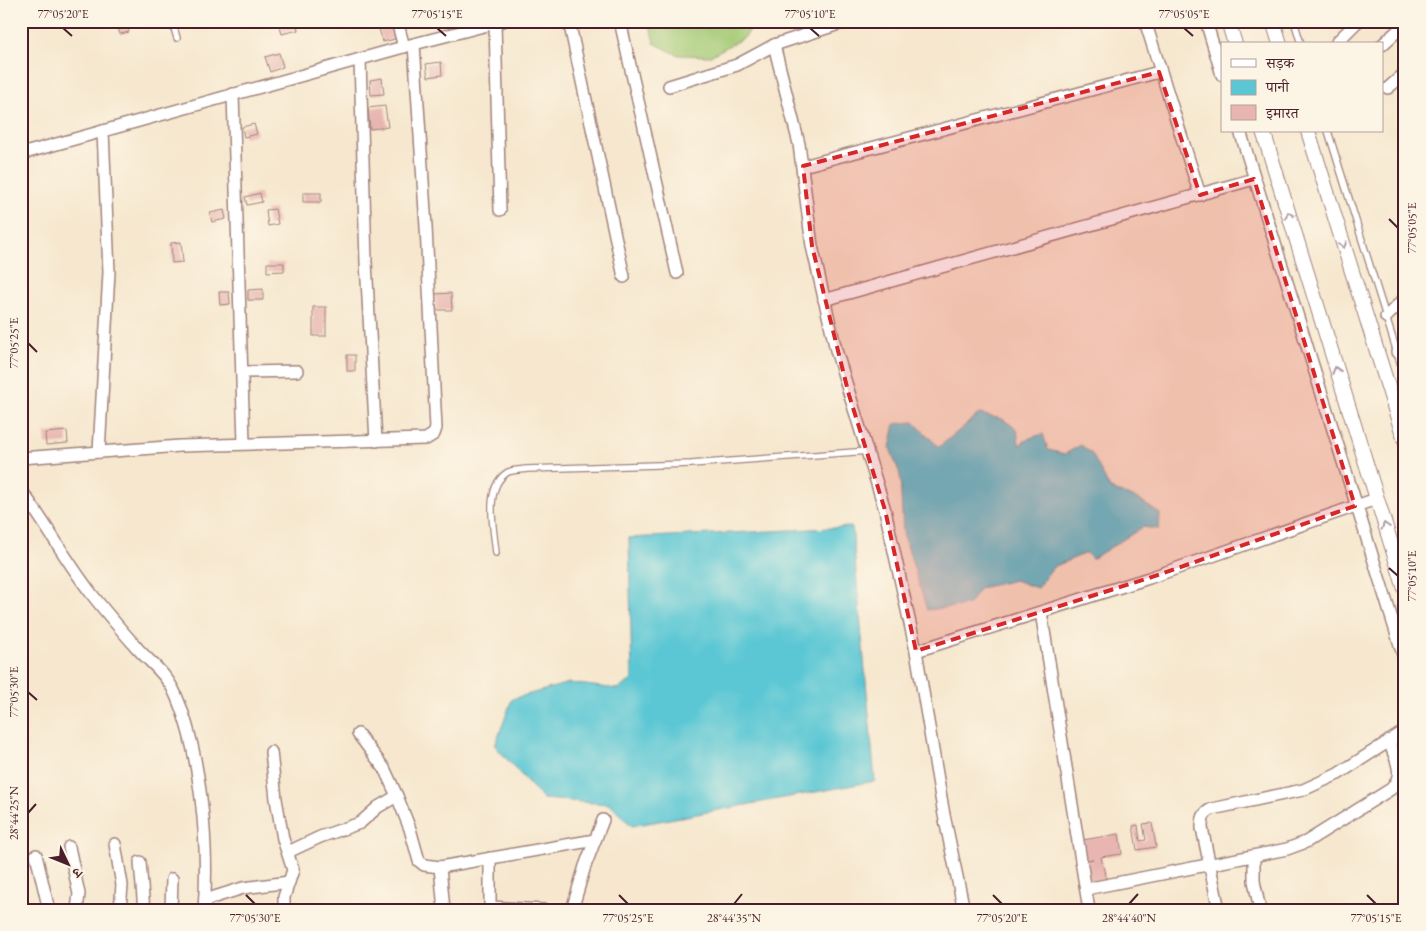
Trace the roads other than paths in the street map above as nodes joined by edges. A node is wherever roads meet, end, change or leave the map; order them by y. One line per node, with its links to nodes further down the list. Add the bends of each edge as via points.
1 (172, 21): 14 (lane)
2 (396, 21): 20 (street)
3 (569, 21): 40 (street)
4 (620, 21): 39 (street)
5 (848, 21): 21 (street)
6 (1145, 21): 23 (street)
7 (1206, 21): 24 (street)
8 (1228, 21): 15 (street)
9 (1273, 21): 16 (street)
10 (1294, 21): 17 (lane)
11 (1358, 21): 18 (street)
12 (499, 22): 20 (street); 38 (street)
13 (1405, 24): 19 (street)
14 (177, 38)
15 (1234, 42)
16 (1279, 42)
17 (1300, 42)
18 (1337, 42)
19 (1384, 43)
20 (409, 45): 22 (street); 48 (street, via 426,227 436,428 434,434 426,439)
21 (774, 45): 26 (street, via 737,65); 35 (street)
22 (360, 59): 28 (street); 48 (street, via 366,262)
23 (1159, 72): 35 (street); 37 (street)
24 (1221, 72)
25 (1405, 73): 27 (street)
26 (668, 86)
27 (1388, 88)
28 (233, 94): 29 (street); 46 (street)
29 (103, 131): 34 (street); 52 (street, via 109,272)
30 (1240, 132): 36 (street)
31 (1263, 132): 55 (street, one-way to 31)
32 (1308, 132): 49 (street, one-way to 49)
33 (1328, 132): 43 (lane)
34 (21, 154)
35 (803, 166): 42 (street, via 811,238)
36 (1254, 178): 37 (street); 56 (street)
37 (1200, 195): 42 (street)
38 (500, 210)
39 (677, 273)
40 (624, 277)
41 (1405, 298): 43 (street)
42 (824, 300): 51 (street, via 849,395)
43 (1386, 317): 44 (lane)
44 (1401, 350): 47 (lane)
45 (297, 371): 46 (street)
46 (242, 372): 50 (street)
47 (1405, 378)
48 (376, 441): 50 (street)
49 (1405, 441)
50 (244, 443): 52 (street)
51 (869, 451): 57 (lane, via 691,464 527,468 509,472 497,482 492,498); 60 (street)
52 (99, 452): 53 (street)
53 (21, 458)
54 (21, 490): 81 (street, via 92,596 172,686 186,724 198,786 203,822)
55 (1376, 499): 56 (street); 58 (street, one-way to 55)
56 (1356, 506): 59 (street, via 1276,536); 61 (street)
57 (496, 552)
58 (1405, 589)
59 (1041, 612): 60 (street); 80 (street)
60 (916, 651): 92 (street)
61 (1405, 661)
62 (1405, 731): 64 (street)
63 (358, 734): 66 (street, via 374,754)
64 (1389, 741): 73 (street, via 1399,772 1399,779 1391,789 1306,842); 76 (street, via 1338,774 1303,790 1205,812 1202,828)
65 (271, 752): 71 (street, via 276,799)
66 (397, 796): 71 (street, via 378,807 360,824); 77 (street, via 419,861 424,866)
67 (603, 820): 68 (street)
68 (595, 840): 74 (street); 91 (street)
69 (116, 844): 85 (street, via 122,885)
70 (69, 847): 84 (street, via 79,894)
71 (288, 852): 79 (street, via 293,870)
72 (36, 855): 83 (street)
73 (1254, 856): 76 (street); 95 (street, via 1254,881)
74 (490, 858): 77 (street); 82 (street)
75 (140, 862): 86 (street)
76 (1209, 864): 80 (street); 94 (street)
77 (440, 867): 89 (street)
78 (172, 879): 87 (street)
79 (289, 882): 81 (street, via 242,888); 88 (street)
80 (1086, 889): 93 (street)
81 (205, 905)
82 (490, 908): 90 (street)
83 (49, 910)
84 (78, 910)
85 (120, 910)
86 (144, 910)
87 (171, 910)
88 (284, 910)
89 (444, 910)
90 (544, 910)
91 (572, 910)
92 (964, 910)
93 (1089, 910)
94 (1219, 910)
95 (1260, 910)

